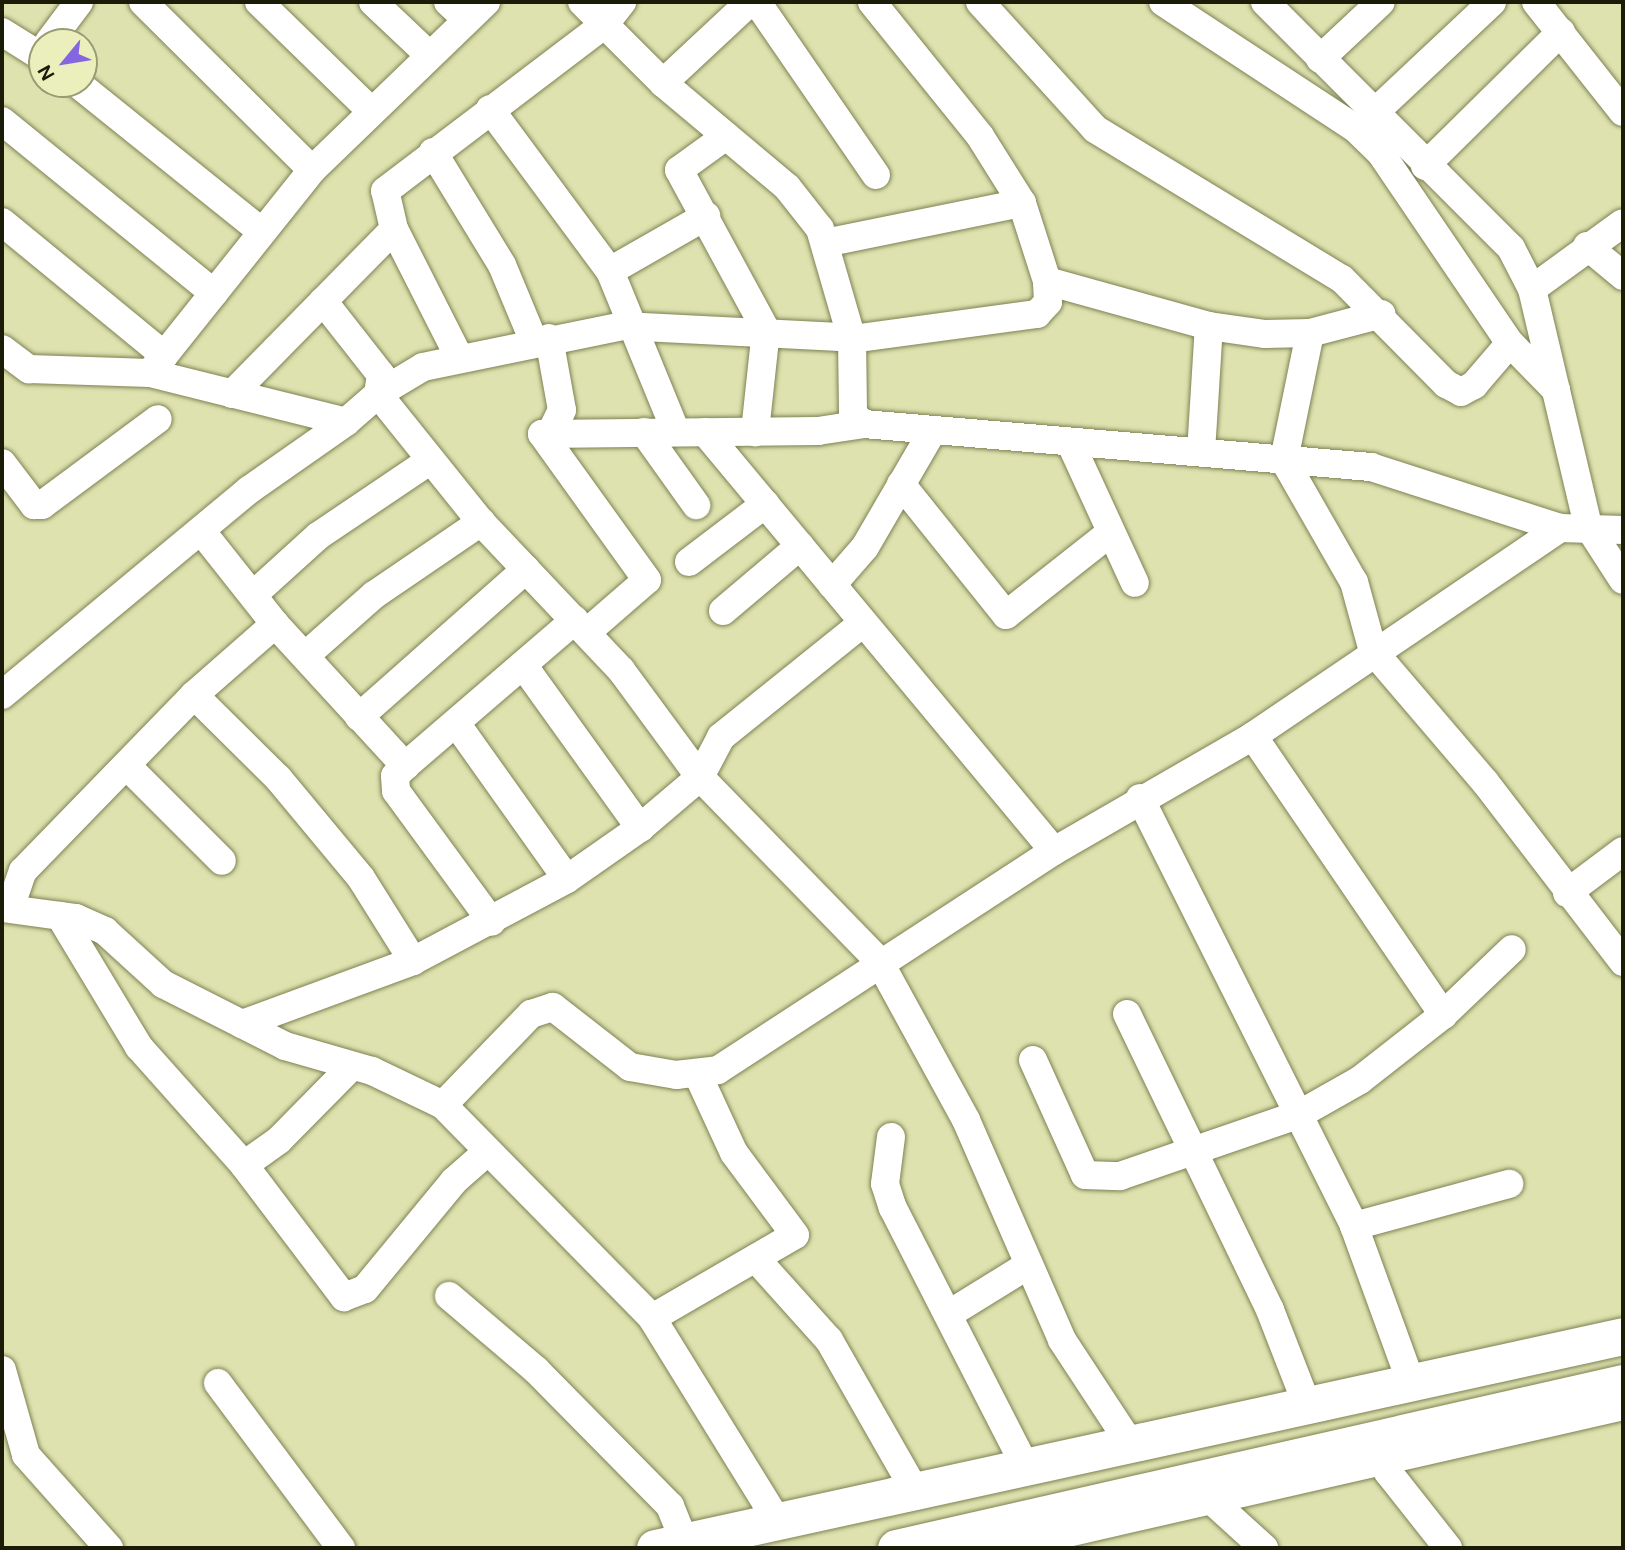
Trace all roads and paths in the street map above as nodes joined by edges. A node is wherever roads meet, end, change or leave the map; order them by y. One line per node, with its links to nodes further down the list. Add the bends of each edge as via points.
1 (79, 2): 18 (street)
2 (143, 2): 34 (street)
3 (259, 2): 27 (street)
4 (373, 2): 22 (street)
5 (582, 2): 17 (street)
6 (622, 2): 17 (street)
7 (750, 2): 24 (street)
8 (757, 2): 35 (street)
9 (872, 2): 36 (street, via 980,136)
10 (980, 2): 50 (street, via 1095,129 1342,279)
11 (1163, 2): 57 (street, via 1355,128 1380,152)
12 (1381, 2): 23 (street)
13 (1492, 2): 29 (street)
14 (1536, 2): 20 (street)
15 (1271, 4): 23 (street)
16 (467, 8): 22 (street)
17 (604, 24): 24 (street); 26 (street)
18 (60, 28)
19 (2, 32): 21 (street)
20 (1562, 32): 28 (street); 33 (street)
21 (28, 44)
22 (429, 55): 27 (street)
23 (1320, 59): 29 (street)
24 (663, 83): 31 (street)
25 (95, 98): 41 (street)
26 (490, 109): 32 (street); 44 (street)
27 (370, 110): 34 (street)
28 (1623, 112)
29 (1374, 113): 33 (street)
30 (2, 121): 48 (street)
31 (726, 136): 37 (street, via 679,170); 42 (street, via 787,187)
32 (433, 152): 40 (street, via 385,191); 56 (street, via 502,265)
33 (1425, 166): 47 (street, via 1511,248)
34 (312, 170): 41 (street)
35 (876, 174)
36 (1022, 203): 42 (street); 46 (street)
37 (706, 216): 44 (street); 53 (street)
38 (2, 222): 60 (street)
39 (1623, 223): 43 (street)
40 (394, 229): 49 (street); 59 (street)
41 (262, 232): 48 (street)
42 (825, 243): 55 (street)
43 (1587, 246): 45 (street); 47 (street)
44 (610, 271): 52 (street)
45 (1623, 275)
46 (1047, 281): 51 (street); 55 (street, via 1048,302 1037,314)
47 (1532, 289): 61 (street)
48 (214, 293): 60 (street)
49 (323, 301): 62 (street); 63 (street, via 381,375)
50 (1382, 314): 54 (street); 57 (street, via 1446,384 1461,392)
51 (1209, 326): 54 (street); 74 (street)
52 (637, 327): 53 (street); 56 (street); 69 (street)
53 (765, 330): 55 (street); 71 (street)
54 (1310, 333): 75 (street)
55 (852, 339): 66 (street, via 853,415)
56 (541, 340): 59 (street); 72 (street, via 562,410)
57 (1510, 343): 61 (street)
58 (3, 352): 60 (street, via 29,369)
59 (460, 359): 63 (street, via 423,367)
60 (157, 364): 62 (street)
61 (1556, 390): 82 (street)
62 (232, 394): 65 (street)
63 (378, 394): 65 (street); 76 (street)
64 (158, 419): 77 (street, via 42,505)
65 (346, 422): 84 (street, via 249,490)
66 (864, 425): 67 (street); 71 (street)
67 (933, 430): 73 (street); 78 (street)
68 (644, 432): 69 (street); 72 (street); 80 (street)
69 (676, 432): 70 (street)
70 (705, 432): 71 (street); 79 (street)
71 (755, 432)
72 (551, 433): 96 (street, via 540,437 543,444 647,580)
73 (1070, 442): 74 (street); 85 (street)
74 (1201, 452): 75 (street)
75 (1284, 460): 82 (street, via 1371,467); 97 (street, via 1354,582)
76 (429, 461): 81 (street); 92 (street, via 318,536)
77 (3, 468)
78 (901, 484): 85 (street, via 1006,615); 91 (street, via 864,547)
79 (765, 504): 86 (street); 87 (street)
80 (696, 505)
81 (481, 522): 88 (street); 98 (street, via 374,595)
82 (1574, 527): 83 (street); 89 (street); 97 (street)
83 (1623, 530)
84 (202, 532): 92 (street); 100 (street)
85 (1110, 533): 90 (street)
86 (800, 546): 91 (street); 93 (street)
87 (689, 562)
88 (526, 569): 96 (street); 102 (street)
89 (1623, 580)
90 (1135, 583)
91 (832, 585): 94 (street)
92 (253, 595): 95 (street)
93 (723, 611)
94 (863, 623): 107 (street, via 721,737); 110 (street)
95 (275, 624): 98 (street); 101 (street)
96 (581, 626): 99 (street); 107 (street)
97 (1373, 652): 104 (street); 114 (street, via 1485,782)
98 (305, 656): 102 (street)
99 (523, 665): 103 (street); 109 (street)
100 (2, 695)
101 (194, 695): 105 (street); 119 (street, via 278,778 361,878)
102 (359, 717): 106 (street)
103 (456, 723): 106 (street); 113 (street)
104 (1253, 736): 108 (street); 123 (street)
105 (127, 766): 112 (street); 115 (street, via 23,871)
106 (405, 766): 117 (street, via 395,776 396,791)
107 (700, 777): 109 (street); 120 (street)
108 (1140, 798): 110 (street); 129 (street)
109 (639, 828): 113 (street)
110 (1054, 851): 120 (street)
111 (1623, 851): 114 (street)
112 (222, 861)
113 (567, 879): 117 (street)
114 (1567, 893): 121 (street)
115 (6, 908): 116 (street)
116 (60, 916): 124 (street, via 105,931 163,984); 133 (street, via 139,1047)
117 (492, 922): 119 (street)
118 (1513, 949): 123 (street)
119 (413, 961): 124 (street)
120 (879, 961): 127 (street, via 718,1070); 137 (street, via 966,1120)
121 (1623, 962)
122 (1127, 1014): 131 (street)
123 (1443, 1015): 129 (street, via 1360,1080)
124 (242, 1024): 126 (street, via 285,1046)
125 (1033, 1060): 131 (street, via 1085,1175 1120,1176)
126 (351, 1067): 128 (street); 133 (street, via 287,1133)
127 (698, 1075): 128 (street, via 630,1067 553,1007 531,1014); 136 (street, via 733,1153 795,1235)
128 (443, 1105): 132 (street)
129 (1300, 1114): 131 (street); 135 (street)
130 (891, 1137): 139 (street, via 885,1184 893,1208)
131 (1191, 1148): 146 (street, via 1270,1310)
132 (488, 1151): 133 (street, via 454,1181 355,1298 344,1297); 140 (street)
133 (243, 1165)
134 (1509, 1184): 135 (street)
135 (1354, 1226): 144 (street)
136 (758, 1261): 140 (street); 151 (street, via 829,1340)
137 (1025, 1267): 139 (street); 147 (street, via 1062,1340)
138 (449, 1296): 155 (street, via 536,1370 670,1506)
139 (950, 1314): 150 (street)
140 (652, 1318): 153 (street)
141 (1623, 1336): 144 (main road)
142 (2, 1370): 149 (street)
143 (218, 1383): 157 (street)
144 (1412, 1385): 146 (main road)
145 (1620, 1394): 148 (main road)
146 (1307, 1405): 147 (main road)
147 (1131, 1445): 150 (main road)
148 (1381, 1449): 152 (main road); 161 (street)
149 (14, 1459): 156 (street)
150 (1027, 1470): 151 (main road)
151 (915, 1491): 153 (main road)
152 (1201, 1491): 154 (main road); 159 (street); 160 (street)
153 (779, 1524): 155 (main road)
154 (949, 1543): 158 (main road)
155 (670, 1545)
156 (108, 1548)
157 (341, 1548)
158 (896, 1548)
159 (1002, 1548)
160 (1264, 1548)
161 (1448, 1548)

